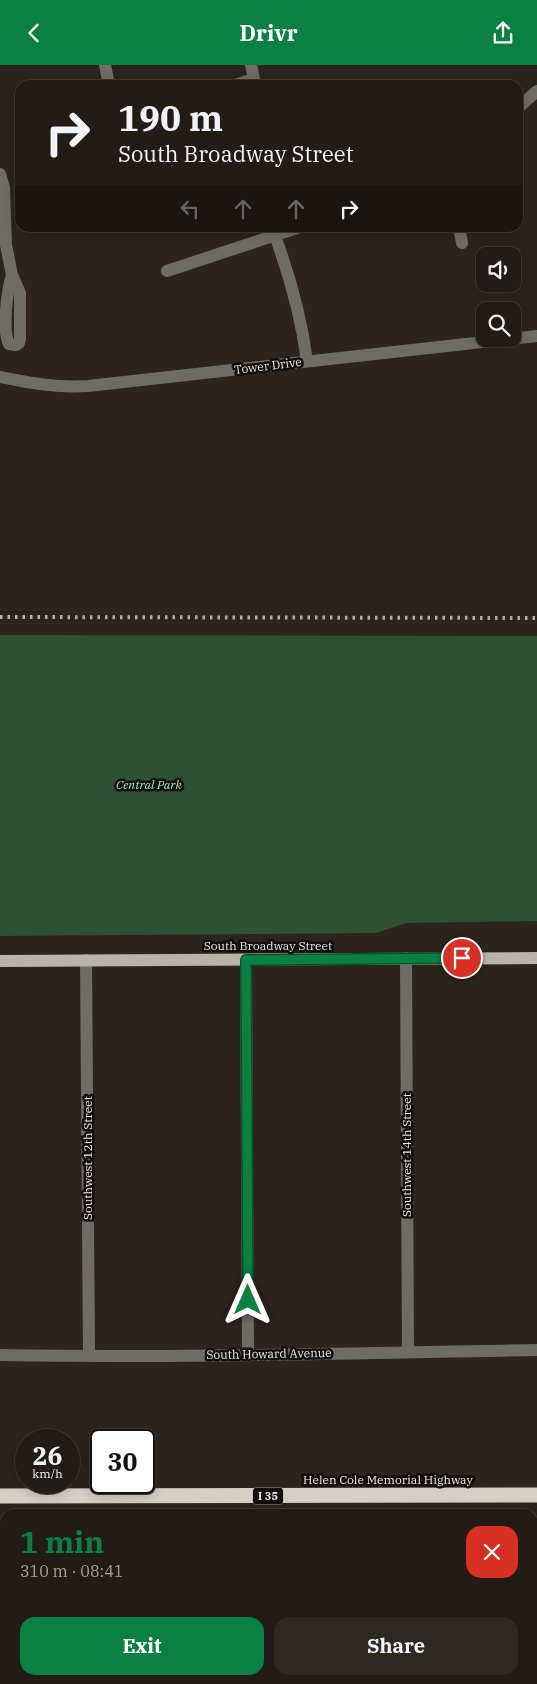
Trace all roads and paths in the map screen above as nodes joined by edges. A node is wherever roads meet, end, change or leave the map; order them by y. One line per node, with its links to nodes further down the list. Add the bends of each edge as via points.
1 (105, 65): 3 (street)
2 (251, 65): 4 (street, via 254,79)
3 (108, 80)
4 (251, 80)
5 (537, 91): 6 (street)
6 (523, 104)
7 (0, 174): 13 (street)
8 (286, 232): 10 (street)
9 (460, 232): 11 (street)
10 (275, 236): 12 (street); 15 (street, via 300,314)
11 (462, 243)
12 (167, 271)
13 (12, 275)
14 (537, 336): 15 (street, Tower Drive)
15 (307, 361): 16 (street, Tower Drive, via 64,387)
16 (0, 377)
17 (537, 958): 18 (main road, South Broadway Street)
18 (406, 959): 20 (main road, South Broadway Street); 23 (street, Southwest 14th Street)
19 (86, 960): 20 (main road, South Broadway Street); 21 (main road, South Broadway Street); 26 (street, Southwest 12th Street)
20 (246, 960): 25 (street)
21 (0, 961)
22 (537, 1350): 23 (street, South Howard Avenue)
23 (408, 1352): 25 (street, South Howard Avenue)
24 (0, 1355): 26 (street, South Howard Avenue)
25 (248, 1355): 26 (street, South Howard Avenue)
26 (89, 1356)
27 (537, 1495): 28 (highway, Helen Cole Memorial Highway / I 35)
28 (0, 1496)

